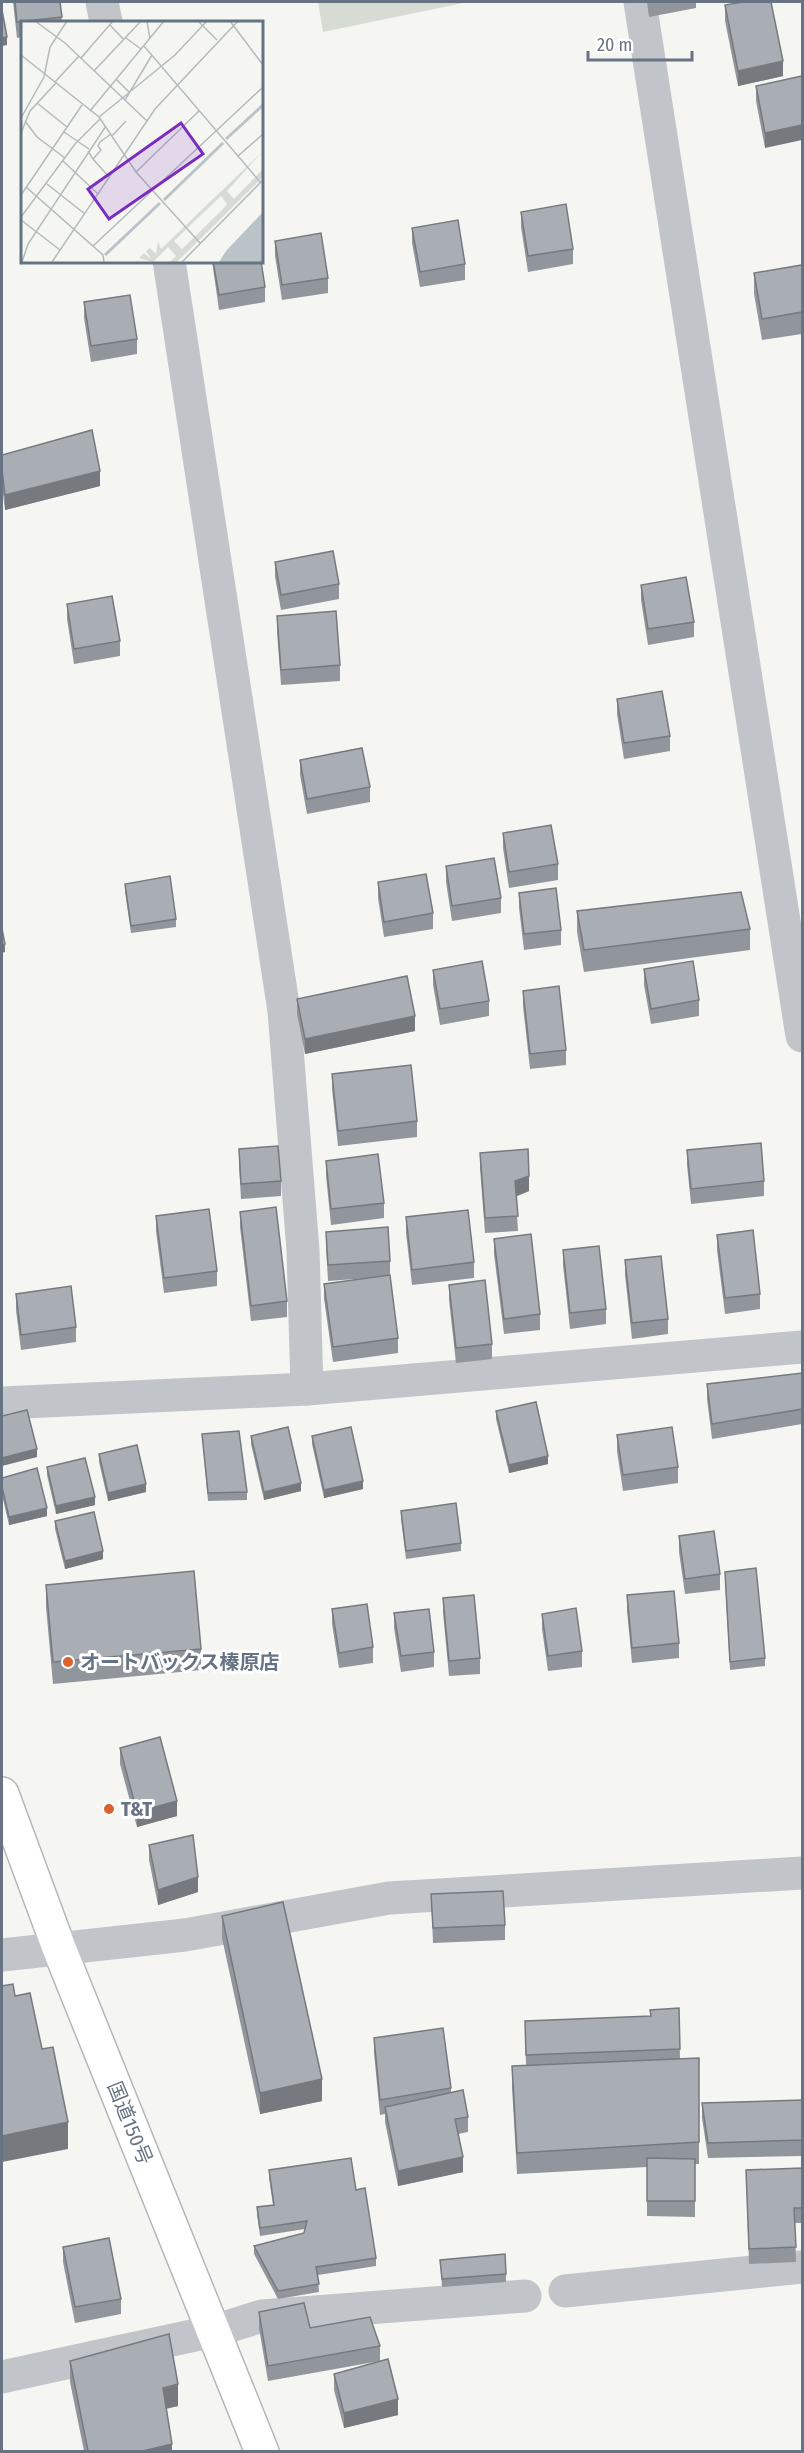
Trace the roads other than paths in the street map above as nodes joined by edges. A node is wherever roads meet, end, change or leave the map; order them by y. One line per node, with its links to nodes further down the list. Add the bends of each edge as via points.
1 (102, 2): 3 (street)
2 (640, 2): 5 (street)
3 (106, 21)
4 (169, 262): 7 (street, via 284,1011 303,1250)
5 (802, 1036)
6 (802, 1347): 7 (street)
7 (307, 1389): 8 (street)
8 (2, 1403)
9 (2, 1794): 11 (highway, 国道150号)
10 (802, 1873): 11 (street, via 389,1898 185,1935)
11 (59, 1948): 12 (street); 16 (highway, 国道150号)
12 (2, 1955)
13 (802, 2267): 14 (street)
14 (565, 2291)
15 (525, 2296): 16 (street, via 262,2316)
16 (214, 2331): 17 (street); 18 (highway, 国道150号)
17 (2, 2377)
18 (262, 2451)

